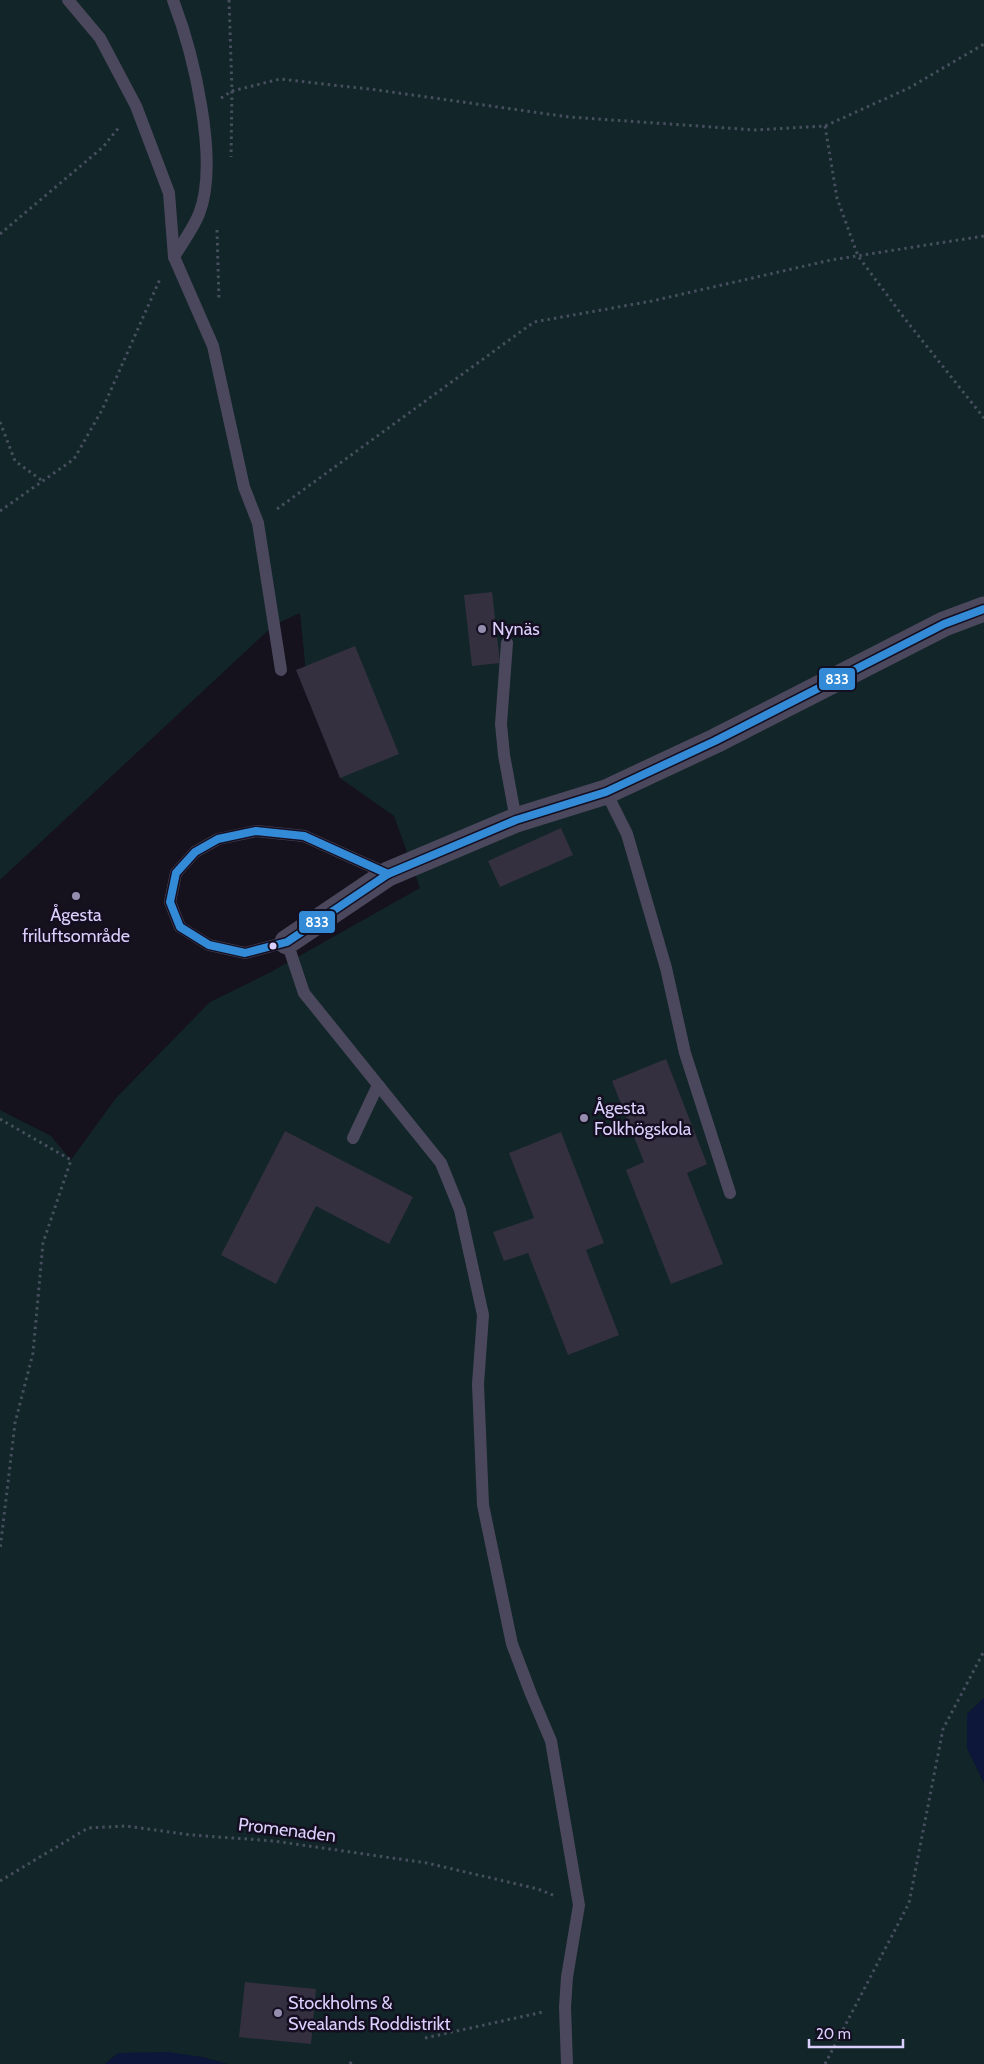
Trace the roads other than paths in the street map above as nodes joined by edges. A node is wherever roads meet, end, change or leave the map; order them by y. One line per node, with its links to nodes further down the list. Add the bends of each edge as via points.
1 (68, 0): 3 (lane, via 100,38 136,106 169,193)
2 (172, 0): 3 (lane, via 183,26 202,110 207,172 199,214)
3 (174, 257): 6 (lane, via 213,346 244,487 258,523)
4 (984, 609): 7 (street, via 944,624)
5 (507, 643): 8 (lane, via 502,724)
6 (281, 670)
7 (606, 792): 8 (street); 13 (lane, via 627,834 666,968 685,1053)
8 (516, 820): 9 (street)
9 (388, 874): 10 (street); 10 (lane, via 304,836 256,831 218,839 195,852 176,873 170,902 180,927 209,945 245,953)
10 (287, 942): 11 (lane, via 304,993)
11 (378, 1085): 12 (lane); 14 (lane, via 441,1163 460,1210 483,1315 478,1384 484,1505 512,1644 551,1741 579,1905 565,2007)
12 (353, 1138)
13 (730, 1193)
14 (567, 2064)

